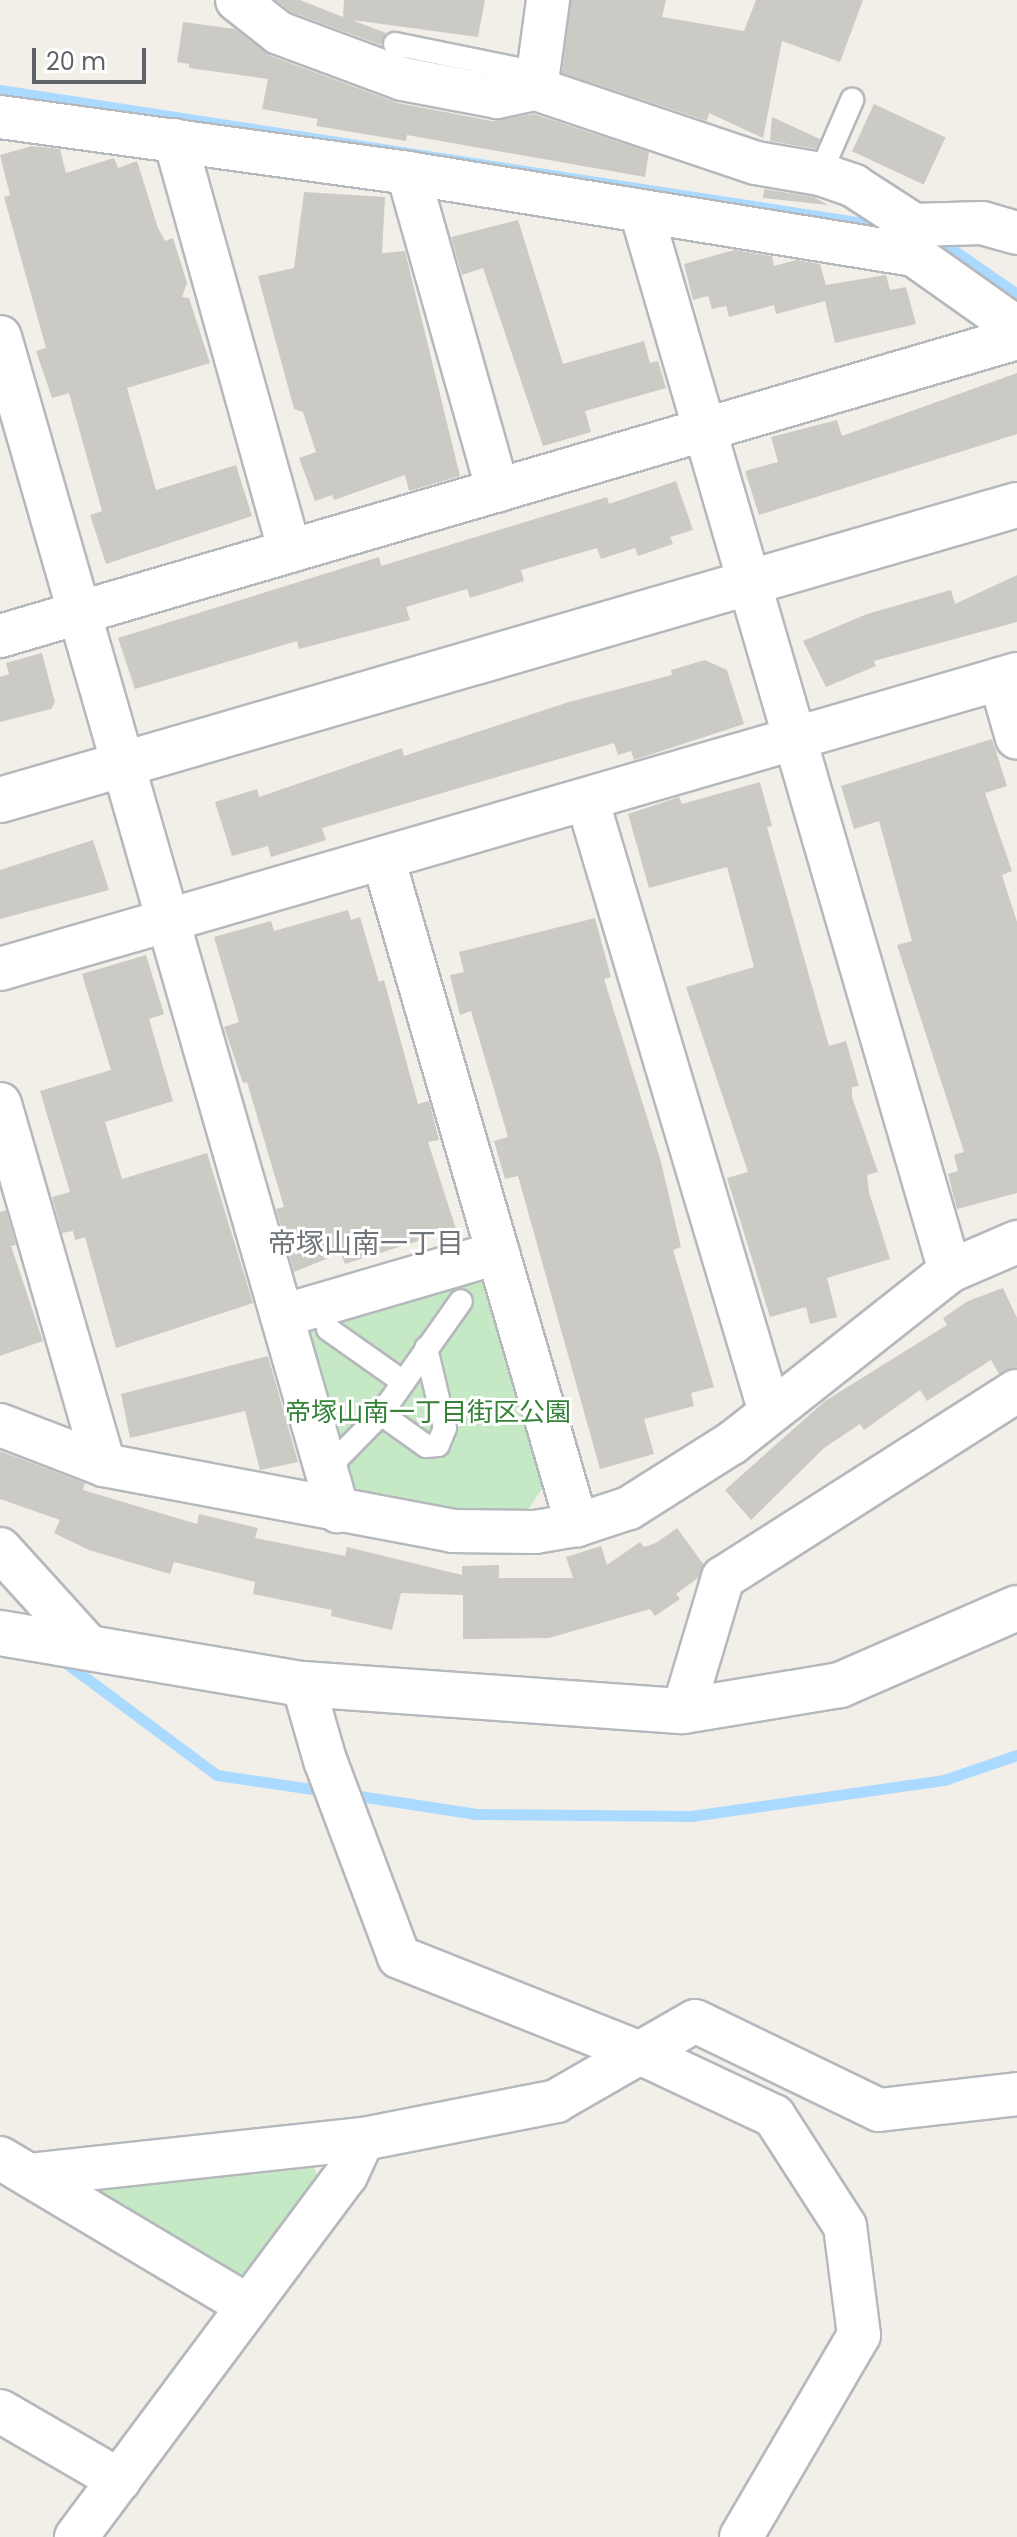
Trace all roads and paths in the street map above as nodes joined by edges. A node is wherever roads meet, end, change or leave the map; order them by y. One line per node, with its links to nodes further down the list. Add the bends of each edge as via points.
1 (237, 0): 4 (street, via 279,33 403,79 497,97)
2 (548, 0): 4 (street)
3 (395, 44): 4 (lane)
4 (537, 81): 9 (street, via 756,163)
5 (852, 100): 9 (lane)
6 (0, 117): 7 (street)
7 (175, 140): 8 (street); 20 (street)
8 (408, 173): 10 (street); 18 (street)
9 (820, 174): 12 (street, via 854,186)
10 (641, 211): 12 (street); 17 (street)
11 (1017, 233): 12 (street, via 982,223)
12 (914, 240): 13 (street)
13 (1017, 328)
14 (0, 337): 16 (street)
15 (1017, 338): 17 (street)
16 (10, 410): 22 (street)
17 (705, 430): 18 (street); 21 (street)
18 (498, 490): 20 (street)
19 (1017, 505): 21 (street)
20 (290, 551): 22 (street)
21 (750, 584): 25 (street); 27 (street)
22 (79, 612): 23 (street); 27 (street)
23 (0, 636)
24 (1009, 676): 25 (street); 26 (street)
25 (795, 738): 28 (street); 36 (street)
26 (1017, 738)
27 (123, 764): 29 (street); 31 (street)
28 (587, 799): 30 (street); 43 (street)
29 (0, 800)
30 (383, 858): 31 (street); 35 (street)
31 (168, 920): 32 (street); 38 (street)
32 (0, 969)
33 (0, 1104): 46 (street)
34 (1017, 1242): 36 (street)
35 (498, 1253): 38 (street); 49 (street)
36 (950, 1271): 43 (street)
37 (461, 1301): 40 (lane)
38 (282, 1316): 47 (street)
39 (328, 1329): 41 (lane)
40 (426, 1348): 41 (lane); 44 (lane, via 445,1428 438,1445 426,1446)
41 (403, 1382): 44 (lane)
42 (1017, 1391): 55 (street, via 723,1578)
43 (770, 1412): 49 (street, via 732,1443 629,1508)
44 (381, 1414): 47 (lane)
45 (0, 1425): 46 (street)
46 (104, 1465): 48 (street)
47 (326, 1470): 48 (street)
48 (338, 1511): 49 (street, via 452,1531 535,1532)
49 (577, 1525)
50 (0, 1549): 53 (street)
51 (1017, 1608): 55 (street, via 840,1685)
52 (0, 1633): 53 (street)
53 (88, 1646): 54 (street)
54 (303, 1684): 55 (street); 56 (street, via 325,1760 399,1957)
55 (683, 1711)
56 (640, 2053): 57 (street, via 695,2021 879,2110); 58 (street, via 556,2101); 64 (street, via 774,2116 845,2226 859,2335)
57 (1017, 2094)
58 (363, 2139): 59 (street); 60 (street, via 346,2175)
59 (15, 2166): 60 (street)
60 (248, 2306): 62 (street)
61 (0, 2411): 62 (street)
62 (119, 2480): 63 (street)
63 (76, 2537)
64 (741, 2537)

